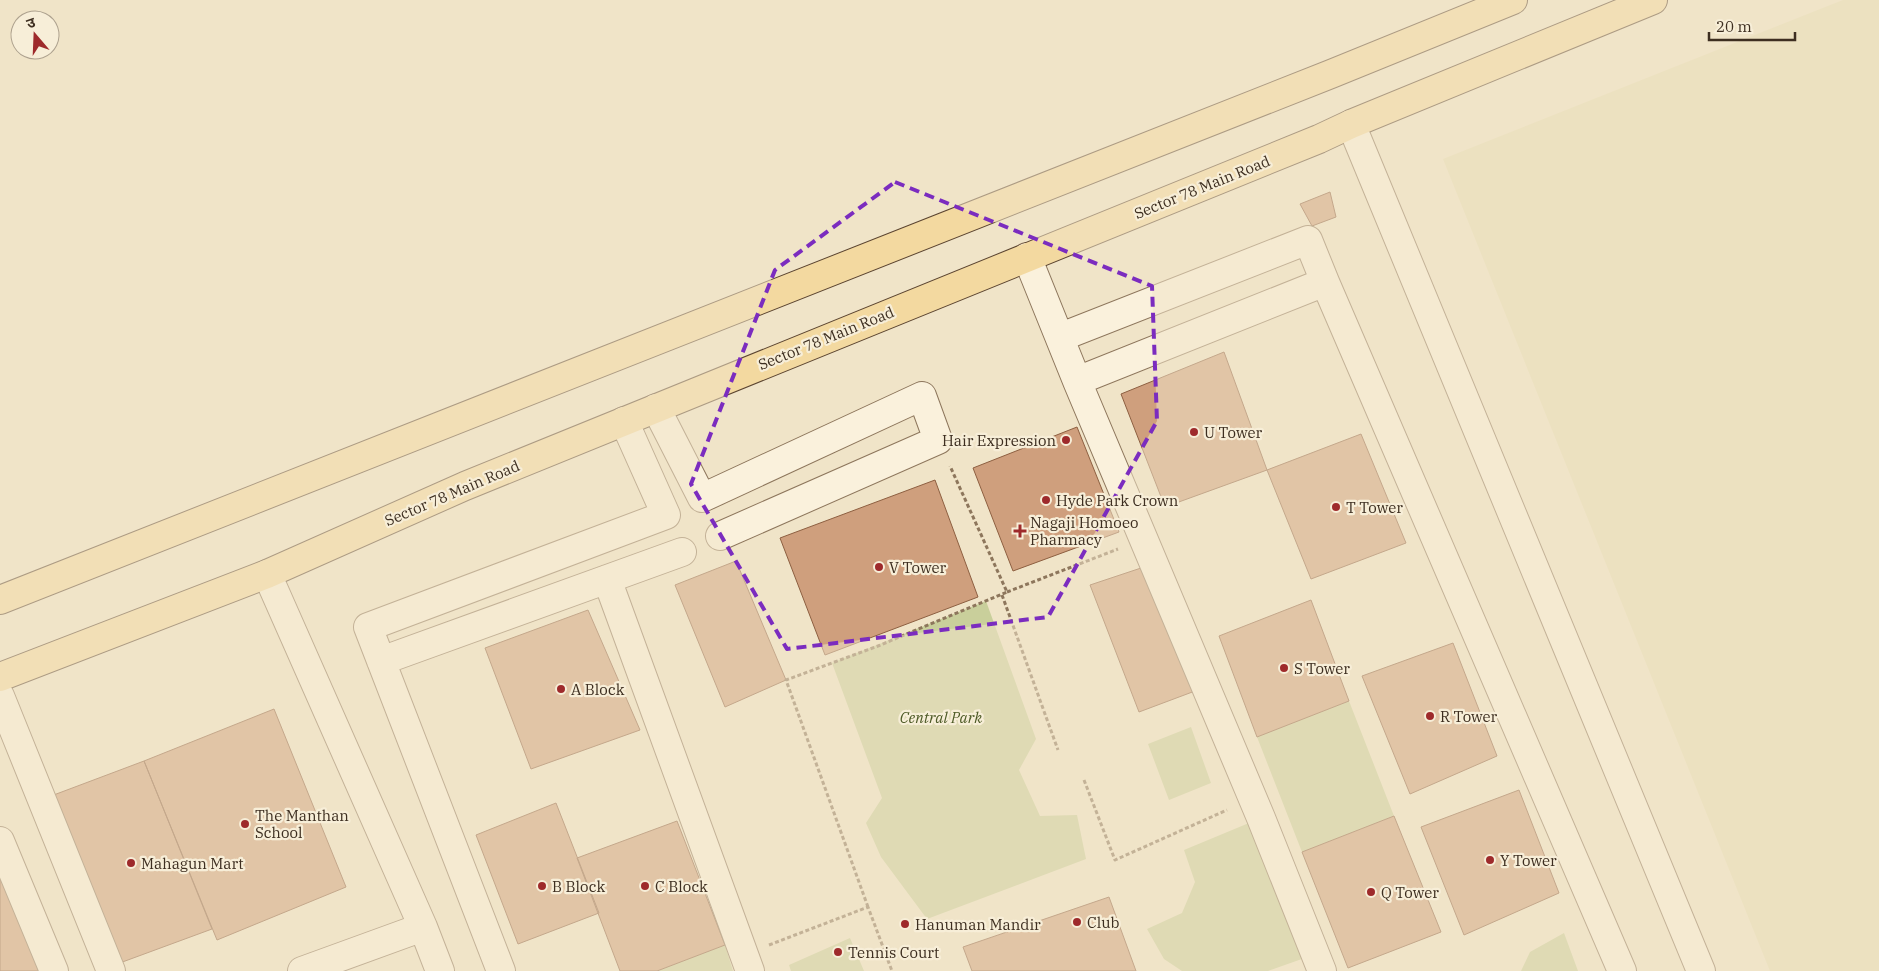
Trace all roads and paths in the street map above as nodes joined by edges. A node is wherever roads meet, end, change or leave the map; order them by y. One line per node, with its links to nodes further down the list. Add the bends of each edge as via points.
1 (1513, 0): 20 (main road)
2 (1653, 0): 3 (main road, Sector 78 Main Road)
3 (1351, 124): 4 (main road, Sector 78 Main Road, via 1320,140); 39 (street)
4 (1027, 257): 6 (street); 8 (main road, Sector 78 Main Road)
5 (1325, 282): 6 (street, via 1308,240); 7 (street); 38 (street)
6 (1061, 337): 7 (street)
7 (1078, 381): 14 (street)
8 (656, 408): 9 (main road, Sector 78 Main Road); 11 (street)
9 (624, 421): 12 (street); 16 (main road, Sector 78 Main Road, via 465,486)
10 (938, 440): 11 (street, via 922,396); 13 (street); 18 (path)
11 (702, 498): 12 (street, via 685,498); 13 (street, via 717,509 721,518)
12 (666, 515): 15 (street, via 665,533 675,548); 21 (street, via 368,627)
13 (720, 536): 15 (street, via 708,550 691,554)
14 (1144, 538): 18 (path); 26 (street)
15 (682, 552): 17 (street)
16 (267, 574): 22 (main road, Sector 78 Main Road); 29 (street)
17 (607, 579): 21 (street); 30 (street)
18 (1007, 592): 19 (path)
19 (1002, 595): 24 (path); 28 (path, via 786,680)
20 (0, 600)
21 (381, 661): 35 (street)
22 (0, 678)
23 (0, 696): 32 (street)
24 (1058, 750)
25 (1084, 780): 26 (path, via 1116,860)
26 (1252, 798): 37 (street)
27 (0, 841): 31 (street)
28 (868, 907): 30 (path); 36 (path)
29 (423, 927): 33 (street); 34 (street)
30 (746, 963)
31 (54, 971)
32 (110, 971)
33 (302, 971)
34 (440, 971)
35 (501, 971)
36 (892, 971)
37 (1322, 971)
38 (1622, 971)
39 (1701, 971)

